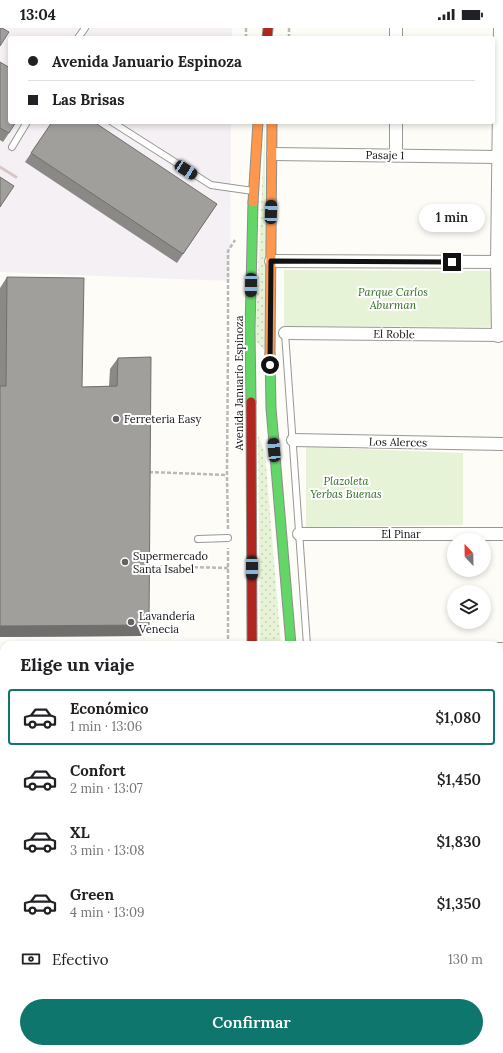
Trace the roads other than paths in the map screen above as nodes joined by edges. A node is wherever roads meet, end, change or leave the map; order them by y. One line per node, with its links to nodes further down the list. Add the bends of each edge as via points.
1 (500, 28): 10 (street)
2 (26, 124): 7 (lane)
3 (115, 124): 11 (lane, via 210,186)
4 (258, 124): 11 (main road, Avenida Januario Espinoza)
5 (272, 124): 8 (main road)
6 (396, 124): 9 (street)
7 (12, 147)
8 (273, 154): 9 (street, Pasaje 1); 12 (main road)
9 (396, 156): 10 (street, Pasaje 1)
10 (498, 157): 13 (street)
11 (253, 191): 16 (main road, Avenida Januario Espinoza)
12 (271, 261): 13 (street); 19 (main road)
13 (500, 262): 15 (street)
14 (285, 333): 15 (street, El Roble); 20 (lane)
15 (500, 335)
16 (251, 345): 17 (lane); 26 (main road, Avenida Januario Espinoza)
17 (258, 354)
18 (264, 363): 19 (lane)
19 (270, 379): 27 (main road)
20 (293, 440): 21 (street, Los Alerces); 22 (lane)
21 (503, 444)
22 (299, 534): 23 (street, El Pinar); 28 (lane)
23 (503, 534)
24 (228, 538): 25 (lane)
25 (198, 539)
26 (252, 641)
27 (291, 641)
28 (307, 641)

